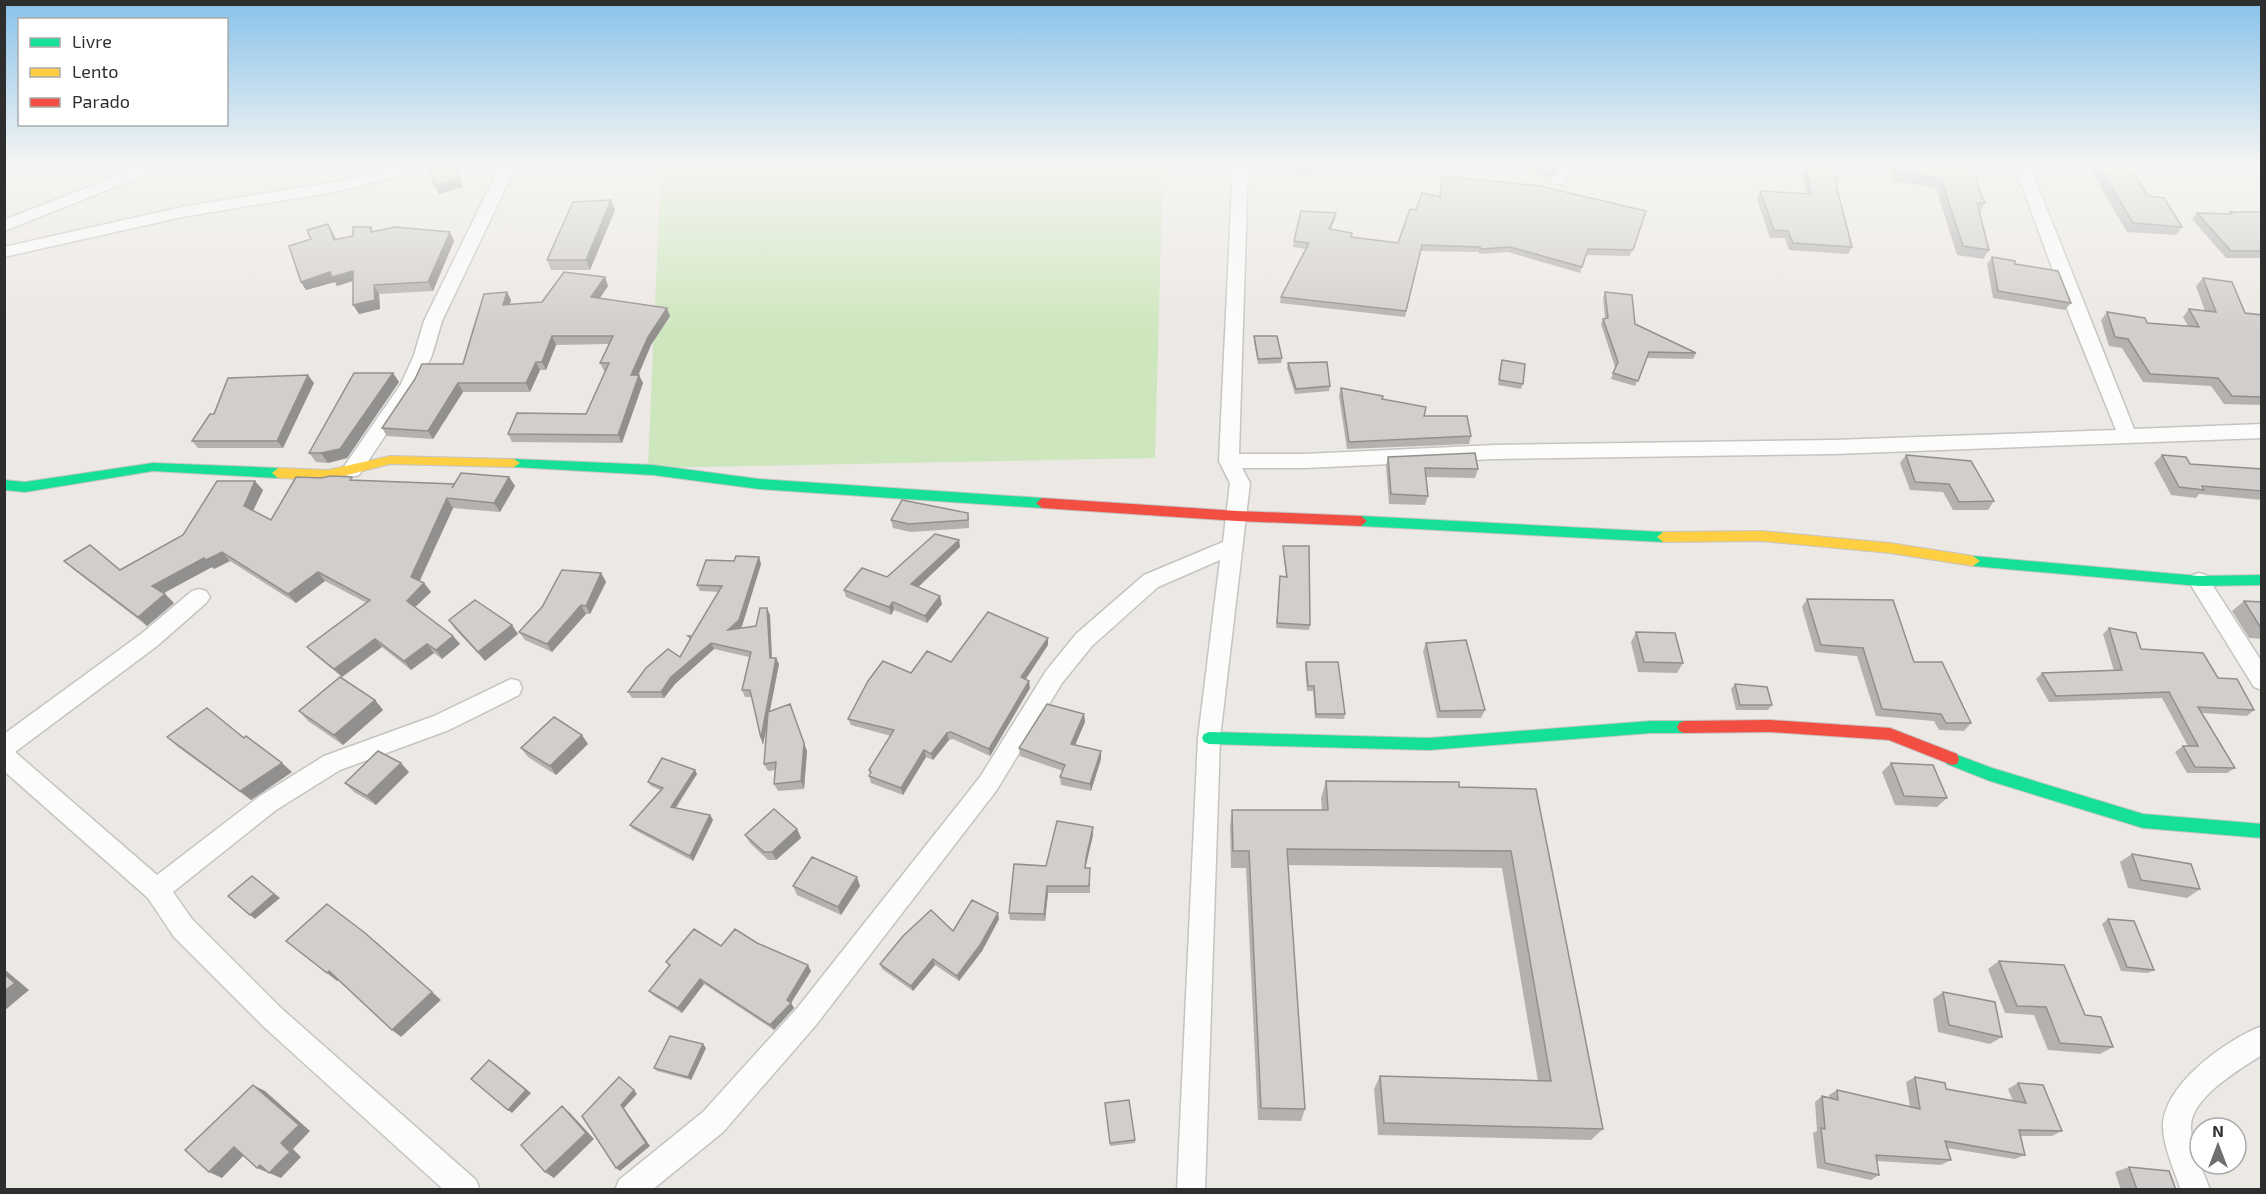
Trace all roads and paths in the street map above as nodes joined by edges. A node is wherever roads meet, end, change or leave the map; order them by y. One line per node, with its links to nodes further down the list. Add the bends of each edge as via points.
1 (20, 220): 6 (street)
2 (148, 220): 7 (street)
3 (482, 220): 11 (street, via 433,321 409,386)
4 (1238, 220): 10 (street)
5 (2042, 220): 9 (street)
6 (4, 226)
7 (4, 252)
8 (2262, 430): 9 (street)
9 (2128, 437): 10 (street)
10 (1229, 461): 13 (street, via 1240,483)
11 (352, 470): 12 (street, via 328,475 153,467 25,487); 13 (street, via 390,460 653,470 759,484)
12 (4, 485)
13 (1237, 516): 14 (street); 16 (street, via 1654,537 1761,536)
14 (1233, 546): 20 (street); 27 (street, via 1151,581 1084,640 1054,677 988,784 807,1016 713,1122)
15 (2262, 580): 16 (street)
16 (2199, 581): 18 (street)
17 (199, 597): 21 (street, via 149,640)
18 (2262, 681)
19 (511, 688): 24 (street, via 441,723 332,763 268,803)
20 (1209, 738): 23 (street, via 1429,744 1675,726 1770,726 1890,734 1990,774 2144,821); 28 (street)
21 (4, 747)
22 (4, 756): 24 (street)
23 (2262, 831)
24 (157, 890): 26 (street, via 183,928 273,1018)
25 (2262, 1039): 29 (street, via 2187,1094 2176,1124)
26 (466, 1190)
27 (629, 1190)
28 (1191, 1190)
29 (2196, 1190)

